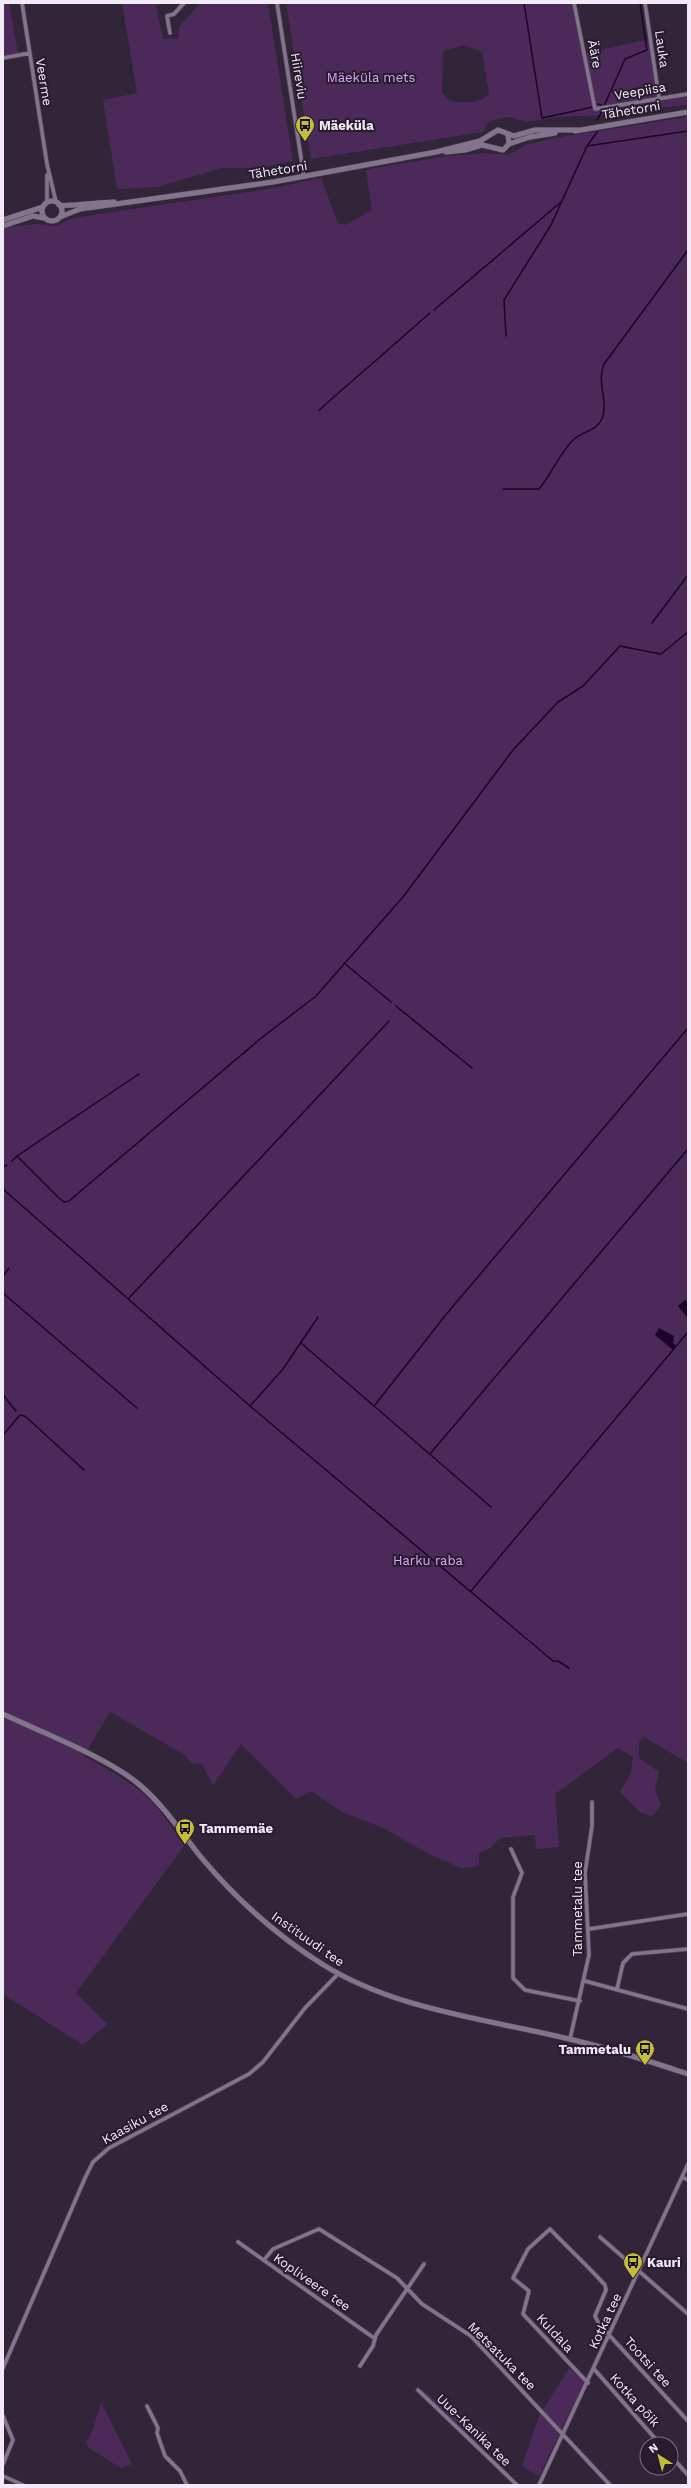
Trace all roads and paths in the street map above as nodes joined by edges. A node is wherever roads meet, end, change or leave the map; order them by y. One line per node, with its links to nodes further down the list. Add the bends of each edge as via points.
1 (22, 3): 7 (street, Veerme)
2 (184, 3): 6 (street, via 174,14 167,16)
3 (277, 3): 20 (street, Hiireviu)
4 (574, 3): 11 (street, Ääre)
5 (645, 3): 10 (street, Lauka)
6 (170, 34)
7 (30, 53): 8 (street); 19 (street, Veerme)
8 (3, 58)
9 (688, 94): 10 (street, Veepiisa)
10 (659, 98): 11 (street, Veepiisa)
11 (595, 109)
12 (688, 112): 13 (street, Tähetorni)
13 (577, 130): 15 (street, Tähetorni, via 542,130 516,136); 16 (street, Tähetorni, via 534,136)
14 (492, 134): 15 (street, via 500,130); 17 (street, via 490,140); 18 (street, Tähetorni, via 478,141)
15 (508, 134): 16 (street)
16 (509, 144): 17 (street, via 503,150)
17 (493, 147): 18 (street, Tähetorni, via 482,145 460,151)
18 (436, 152): 20 (street, Tähetorni)
19 (47, 164): 21 (street, Veerme); 22 (street, Veerme)
20 (304, 177): 23 (street, Tähetorni)
21 (47, 203): 22 (street); 24 (street)
22 (58, 203): 23 (street, Tähetorni, via 65,207 90,202); 25 (street, via 62,210)
23 (123, 203): 25 (street, Tähetorni, via 80,209)
24 (42, 207): 26 (street); 27 (street)
25 (60, 217): 26 (street, via 53,221)
26 (44, 218): 28 (street, via 33,216)
27 (3, 220)
28 (3, 226)
29 (3, 1714): 35 (street, Instituudi tee, via 89,1755 133,1780 155,1799 201,1857 251,1910 284,1937)
30 (592, 1802): 33 (street, Tammetalu tee, via 592,1826 584,1873)
31 (511, 1849): 38 (street, via 522,1873 513,1898 512,1970 517,1984 525,1990)
32 (688, 1914): 33 (street)
33 (589, 1929): 36 (street, Tammetalu tee, via 589,1955)
34 (688, 1949): 37 (street, via 632,1954 623,1963)
35 (338, 1974): 40 (street, Instituudi tee, via 426,2007); 56 (street, Kaasiku tee, via 305,2008 264,2062 249,2074 97,2156 85,2178)
36 (584, 1981): 37 (street); 38 (street, Tammetalu tee)
37 (617, 1988): 39 (street)
38 (580, 2001): 40 (street, Tammetalu tee)
39 (688, 2009)
40 (570, 2039): 41 (street, Instituudi tee)
41 (688, 2074)
42 (688, 2164): 43 (street, Kotka tee)
43 (682, 2177): 44 (street); 49 (street, Kotka tee)
44 (688, 2180)
45 (600, 2237): 49 (street)
46 (238, 2242): 47 (street, Kopliveere tee)
47 (264, 2260): 50 (street, Metsatuka tee, via 273,2249 319,2229 397,2278); 54 (street, Kopliveere tee)
48 (424, 2264): 50 (street)
49 (639, 2271): 52 (street); 53 (street, Kotka tee)
50 (408, 2289): 54 (street); 63 (street, Metsatuka tee, via 422,2304 471,2336)
51 (528, 2291): 53 (street, Tootsi tee, via 514,2281 514,2273 528,2249 550,2228 605,2285 606,2290 595,2316); 58 (street, Kuldala, via 523,2314)
52 (688, 2314)
53 (610, 2334): 57 (street, Kotka tee); 62 (street, Tootsi tee)
54 (374, 2338): 55 (street, via 373,2346)
55 (360, 2366)
56 (3, 2368)
57 (594, 2369): 58 (street, Kotka tee); 64 (street, Kotka põik)
58 (588, 2382): 63 (street, Kotka tee)
59 (418, 2390): 71 (street, Uue-Kanika tee)
60 (147, 2406): 70 (street, via 158,2428 157,2433 165,2456 180,2471)
61 (3, 2416): 65 (street, via 13,2440)
62 (688, 2421)
63 (564, 2435): 72 (street, Kotka tee); 73 (street, Metsatuka tee)
64 (653, 2436)
65 (3, 2464)
66 (679, 2465): 67 (street)
67 (688, 2475)
68 (3, 2476): 69 (street)
69 (23, 2485)
70 (187, 2485)
71 (517, 2485)
72 (539, 2485)
73 (610, 2485)

